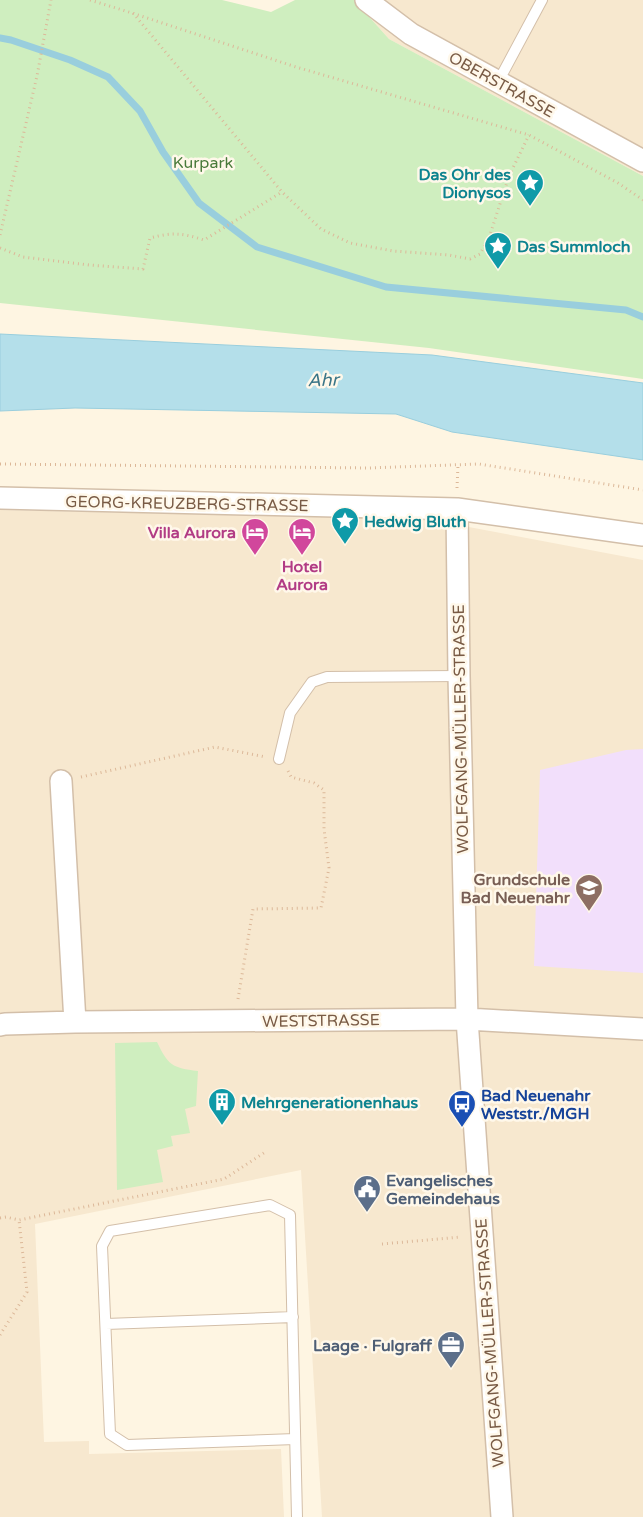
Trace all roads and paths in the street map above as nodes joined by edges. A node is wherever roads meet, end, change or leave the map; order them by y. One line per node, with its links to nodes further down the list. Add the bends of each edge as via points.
1 (51, 0): 11 (path)
2 (90, 0): 5 (path)
3 (366, 0): 6 (street, OBERSTRASSE, via 412,34)
4 (542, 0): 6 (lane)
5 (132, 13): 7 (path, via 296,67); 9 (path)
6 (498, 82): 8 (street, OBERSTRASSE)
7 (529, 135): 9 (path, via 509,176 489,238 480,254 470,259 350,243 321,229); 10 (path)
8 (643, 161)
9 (282, 192): 12 (path, via 204,240 184,234 150,238 143,269 23,257)
10 (643, 200)
11 (0, 235)
12 (0, 248)
13 (0, 464): 14 (path, via 368,468)
14 (458, 465): 15 (path, via 479,464); 17 (path)
15 (643, 490)
16 (0, 498): 17 (street, GEORG-KREUZBERG-STRASSE)
17 (457, 502): 18 (street, GEORG-KREUZBERG-STRASSE); 19 (street, WOLFGANG-MÜLLER-STRASSE)
18 (643, 535)
19 (459, 676): 20 (lane, via 327,677 312,682 290,713); 22 (street, WOLFGANG-MÜLLER-STRASSE)
20 (279, 759): 21 (path, via 215,747); 23 (path, via 291,777 314,783 324,790 329,868 320,908 253,909)
21 (61, 781): 24 (street)
22 (467, 1019): 23 (street, WESTSTRASSE); 26 (street, WESTSTRASSE); 30 (street, WOLFGANG-MÜLLER-STRASSE)
23 (234, 1021): 24 (street, WESTSTRASSE)
24 (75, 1022): 25 (street, WESTSTRASSE)
25 (0, 1025)
26 (643, 1029)
27 (267, 1151): 29 (path, via 224,1179)
28 (0, 1218): 29 (path)
29 (19, 1220): 34 (path, via 28,1292)
30 (482, 1235): 31 (path); 37 (street, WOLFGANG-MÜLLER-STRASSE)
31 (382, 1244)
32 (293, 1317): 33 (lane); 33 (lane, via 290,1215 270,1205 110,1231 102,1246); 35 (lane)
33 (106, 1324): 35 (lane, via 110,1434 126,1445)
34 (0, 1335)
35 (295, 1439): 36 (lane)
36 (297, 1517)
37 (502, 1517)

